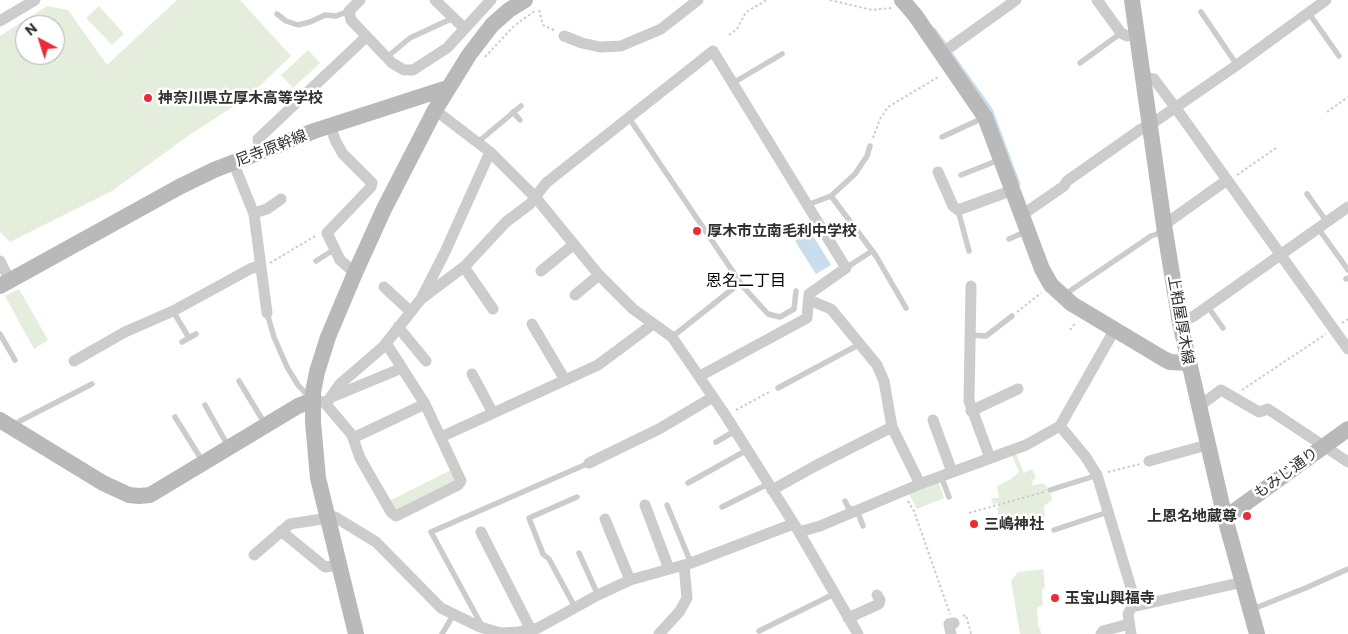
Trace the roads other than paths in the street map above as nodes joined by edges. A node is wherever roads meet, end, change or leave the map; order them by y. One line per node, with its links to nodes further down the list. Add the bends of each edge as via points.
1 (35, 0): 16 (street)
2 (360, 0): 12 (street)
3 (435, 0): 15 (street)
4 (491, 0): 17 (street)
5 (698, 0): 19 (street, via 661,29 621,46 580,48)
6 (1016, 0): 21 (street)
7 (1097, 0): 18 (street)
8 (1132, 0): 18 (street, 上粕屋厚木線)
9 (904, 2): 21 (street)
10 (1316, 5): 23 (lane); 26 (street)
11 (533, 7): 29 (street, via 510,10 492,25)
12 (349, 12): 14 (lane, via 325,15 298,25); 20 (street, via 351,20)
13 (1201, 12): 26 (lane)
14 (277, 14)
15 (453, 18): 17 (street); 24 (lane, via 410,38)
16 (0, 21)
17 (464, 28): 24 (street, via 447,48 413,70 404,70)
18 (1129, 34): 25 (lane); 27 (street, 上粕屋厚木線)
19 (564, 36)
20 (366, 37): 24 (street); 42 (street, via 258,139)
21 (942, 53): 34 (street)
22 (782, 54): 28 (lane)
23 (1340, 56)
24 (387, 57)
25 (1080, 64)
26 (1237, 65): 31 (street)
27 (1143, 77): 31 (street, via 1154,79); 37 (street, 上粕屋厚木線)
28 (733, 83): 35 (street, via 713,51); 54 (street)
29 (447, 88): 32 (street); 38 (street, 尼寺原幹線)
30 (521, 106): 33 (lane)
31 (1175, 107): 37 (street); 48 (street)
32 (434, 110): 40 (street); 75 (street)
33 (514, 112): 36 (lane); 40 (lane)
34 (985, 117): 39 (lane); 44 (street)
35 (629, 118): 52 (street, via 546,183); 79 (lane)
36 (520, 120)
37 (1150, 125): 58 (street, via 1067,180 1064,186); 60 (street, 上粕屋厚木線)
38 (330, 126): 42 (street, 尼寺原幹線); 64 (street, via 344,154 372,183 326,233)
39 (942, 137)
40 (478, 142): 43 (street)
41 (870, 146): 51 (lane, via 855,174)
42 (260, 151): 45 (street, 尼寺原幹線)
43 (490, 152): 52 (street); 84 (street)
44 (1002, 159): 47 (lane); 49 (street)
45 (233, 162): 57 (street); 77 (street, 尼寺原幹線, via 180,186)
46 (938, 172): 56 (street, via 953,206)
47 (961, 175)
48 (1228, 181): 60 (street); 67 (street)
49 (1013, 190): 56 (street); 58 (street)
50 (1307, 194): 59 (lane)
51 (831, 196): 54 (lane); 66 (lane)
52 (536, 198): 63 (street); 71 (street, via 506,222)
53 (281, 199): 57 (street)
54 (807, 205): 72 (street)
55 (1348, 207): 59 (street)
56 (958, 210): 65 (lane)
57 (254, 213): 70 (street)
58 (1022, 215): 61 (street)
59 (1323, 225): 67 (street); 73 (lane)
60 (1164, 226): 81 (lane, via 1157,234); 93 (street, 上粕屋厚木線)
61 (1028, 231): 62 (lane); 81 (street, via 1042,269)
62 (1009, 239)
63 (573, 244): 74 (street); 76 (street)
64 (335, 249): 69 (lane); 75 (street, via 340,260)
65 (969, 250)
66 (872, 251): 72 (lane); 87 (lane)
67 (1281, 255): 86 (street); 107 (street)
68 (0, 261): 77 (street)
69 (316, 261)
70 (261, 267): 89 (street, via 250,269); 91 (street)
71 (464, 267): 84 (street); 88 (street)
72 (846, 268): 85 (street, via 809,294)
73 (1348, 270)
74 (541, 271)
75 (355, 273): 121 (street, via 314,384)
76 (599, 275): 83 (street); 95 (street)
77 (5, 283)
78 (384, 286): 90 (street)
79 (744, 287): 80 (lane, via 768,314 780,317 794,309); 102 (lane)
80 (796, 291)
81 (1057, 291): 98 (street, via 1072,304)
82 (973, 292): 101 (street)
83 (575, 296)
84 (421, 299): 90 (street)
85 (809, 300): 106 (street, via 831,309); 114 (street, via 807,318)
86 (1208, 307): 93 (street); 97 (lane)
87 (906, 308)
88 (493, 309)
89 (173, 311): 103 (lane); 109 (street)
90 (411, 312): 96 (street)
91 (266, 313): 121 (lane, via 287,367 298,385)
92 (1012, 316): 101 (lane, via 986,336)
93 (1180, 323): 111 (street, 上粕屋厚木線)
94 (532, 324): 115 (street, via 543,334)
95 (653, 324): 102 (street); 115 (street, via 598,365)
96 (398, 327): 105 (street); 110 (street)
97 (1222, 328)
98 (1115, 329): 111 (street, via 1170,362); 132 (street)
99 (0, 334): 108 (lane, via 5,349)
100 (196, 334): 103 (lane)
101 (969, 336): 124 (street)
102 (672, 337): 114 (street)
103 (189, 338): 104 (lane)
104 (182, 342)
105 (386, 343): 112 (street); 121 (street)
106 (860, 344): 118 (lane); 131 (street, via 877,365 884,381)
107 (1348, 349)
108 (15, 360)
109 (74, 360)
110 (426, 360)
111 (1188, 363): 125 (street, 上粕屋厚木線)
112 (402, 368): 121 (street); 122 (street)
113 (472, 374): 126 (street)
114 (700, 376): 120 (street)
115 (565, 380): 126 (street)
116 (239, 381): 130 (lane)
117 (92, 384): 129 (lane, via 20,421)
118 (778, 388)
119 (1011, 389): 124 (street)
120 (713, 397): 134 (street); 146 (street, via 659,429)
121 (323, 400): 130 (street, via 298,406); 136 (street); 163 (street, via 314,449)
122 (425, 404): 135 (street); 136 (street)
123 (204, 405): 140 (lane)
124 (969, 407): 142 (street)
125 (1198, 407): 138 (street, 上粕屋厚木線); 139 (street, via 1221,390 1259,412 1268,409)
126 (493, 413): 135 (street)
127 (175, 417): 145 (lane)
128 (934, 420): 147 (street, via 942,435)
129 (6, 424): 145 (street, via 103,483 129,495 150,495)
130 (265, 426): 140 (street)
131 (892, 426): 150 (street); 151 (street)
132 (1060, 426): 142 (street, via 1026,446); 148 (street)
133 (1348, 429): 139 (street, もみじ通り)
134 (735, 431): 137 (lane); 141 (street)
135 (441, 437): 136 (street, via 461,481 396,516 360,458)
136 (353, 438)
137 (716, 442)
138 (1207, 445): 143 (street); 164 (street, 上粕屋厚木線)
139 (1325, 445): 144 (street); 164 (street, もみじ通り)
140 (229, 448): 145 (street)
141 (747, 450): 149 (lane); 151 (street)
142 (990, 458): 147 (street)
143 (1149, 461)
144 (1348, 462)
145 (204, 463)
146 (589, 463): 189 (lane, via 431,532)
147 (946, 474): 150 (street); 154 (lane)
148 (1099, 475): 152 (lane); 162 (street)
149 (688, 483)
150 (920, 484): 160 (street)
151 (770, 487): 159 (lane); 167 (street)
152 (1050, 490)
153 (577, 497): 155 (lane)
154 (949, 497)
155 (570, 500): 158 (lane); 173 (lane, via 526,519)
156 (845, 501): 160 (lane)
157 (667, 505): 175 (lane, via 674,514)
158 (572, 507)
159 (722, 507)
160 (856, 511): 166 (lane); 167 (street)
161 (645, 512): 177 (street)
162 (1108, 512): 168 (lane); 184 (street, via 1135,601)
163 (328, 518): 169 (street, via 290,524); 176 (street); 187 (street, via 335,517 376,542 441,608)
164 (1224, 518): 180 (street, 上粕屋厚木線)
165 (609, 524): 179 (street)
166 (863, 526)
167 (796, 528): 175 (street); 181 (street)
168 (1054, 530)
169 (281, 531): 172 (street); 176 (street, via 326,567)
170 (486, 536): 191 (street, via 501,579)
171 (579, 554): 182 (lane)
172 (254, 555)
173 (545, 556): 174 (lane); 185 (lane)
174 (539, 560)
175 (687, 564): 177 (street); 195 (street, via 686,598 680,611)
176 (338, 565): 193 (street)
177 (669, 569): 179 (street)
178 (1348, 569): 186 (lane)
179 (630, 580): 182 (street)
180 (1243, 582): 184 (street); 186 (street, 上粕屋厚木線)
181 (834, 594): 188 (street); 192 (lane)
182 (598, 595): 185 (street)
183 (877, 596): 188 (street, via 879,604)
184 (1132, 607): 190 (street, via 1128,614)
185 (576, 609): 191 (street)
186 (1251, 610): 198 (street, 上粕屋厚木線)
187 (454, 614): 189 (street); 194 (lane)
188 (848, 618): 196 (street)
189 (482, 628): 191 (street, via 501,633)
190 (1130, 629): 197 (street, via 1104,631)
191 (537, 631)
192 (761, 631)
193 (356, 634)
194 (442, 634)
195 (659, 634)
196 (858, 634)
197 (1102, 634)
198 (1256, 634)

